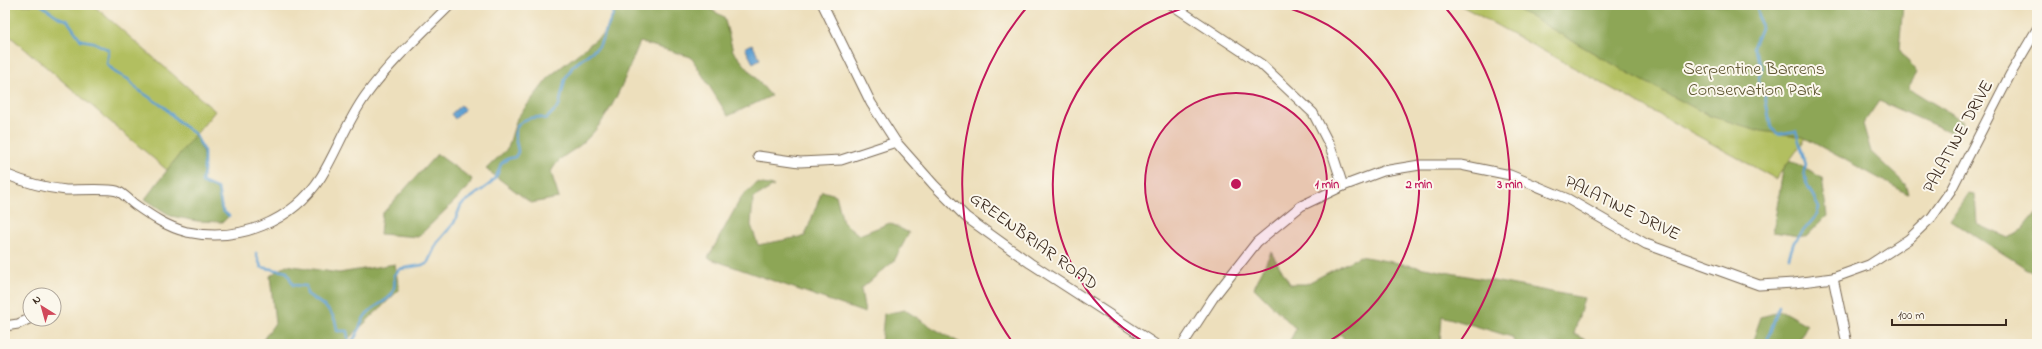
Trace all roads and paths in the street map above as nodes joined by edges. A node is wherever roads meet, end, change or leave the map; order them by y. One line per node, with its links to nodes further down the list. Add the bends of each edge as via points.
1 (450, 5): 7 (street, via 382,74 344,129 312,189 293,209 257,229 224,235 188,232 152,216 117,191 65,190)
2 (823, 5): 5 (street, GREENBRIAR ROAD, via 871,103)
3 (1172, 5): 8 (street, via 1261,64 1313,113 1330,146)
4 (2037, 29): 9 (street, PALATINE DRIVE, via 2010,75 1951,190 1932,217 1909,239 1869,265)
5 (896, 142): 6 (street, via 841,160 800,162); 12 (street, GREENBRIAR ROAD, via 966,217 1030,263)
6 (758, 156)
7 (5, 174)
8 (1343, 186): 9 (street, PALATINE DRIVE, via 1382,171 1420,165 1461,165 1510,175 1568,199 1646,244 1759,285); 13 (street, PALATINE DRIVE, via 1308,201 1257,242 1213,298)
9 (1833, 278): 14 (street)
10 (22, 322): 11 (street)
11 (5, 326)
12 (1155, 344)
13 (1183, 344)
14 (1847, 344)

